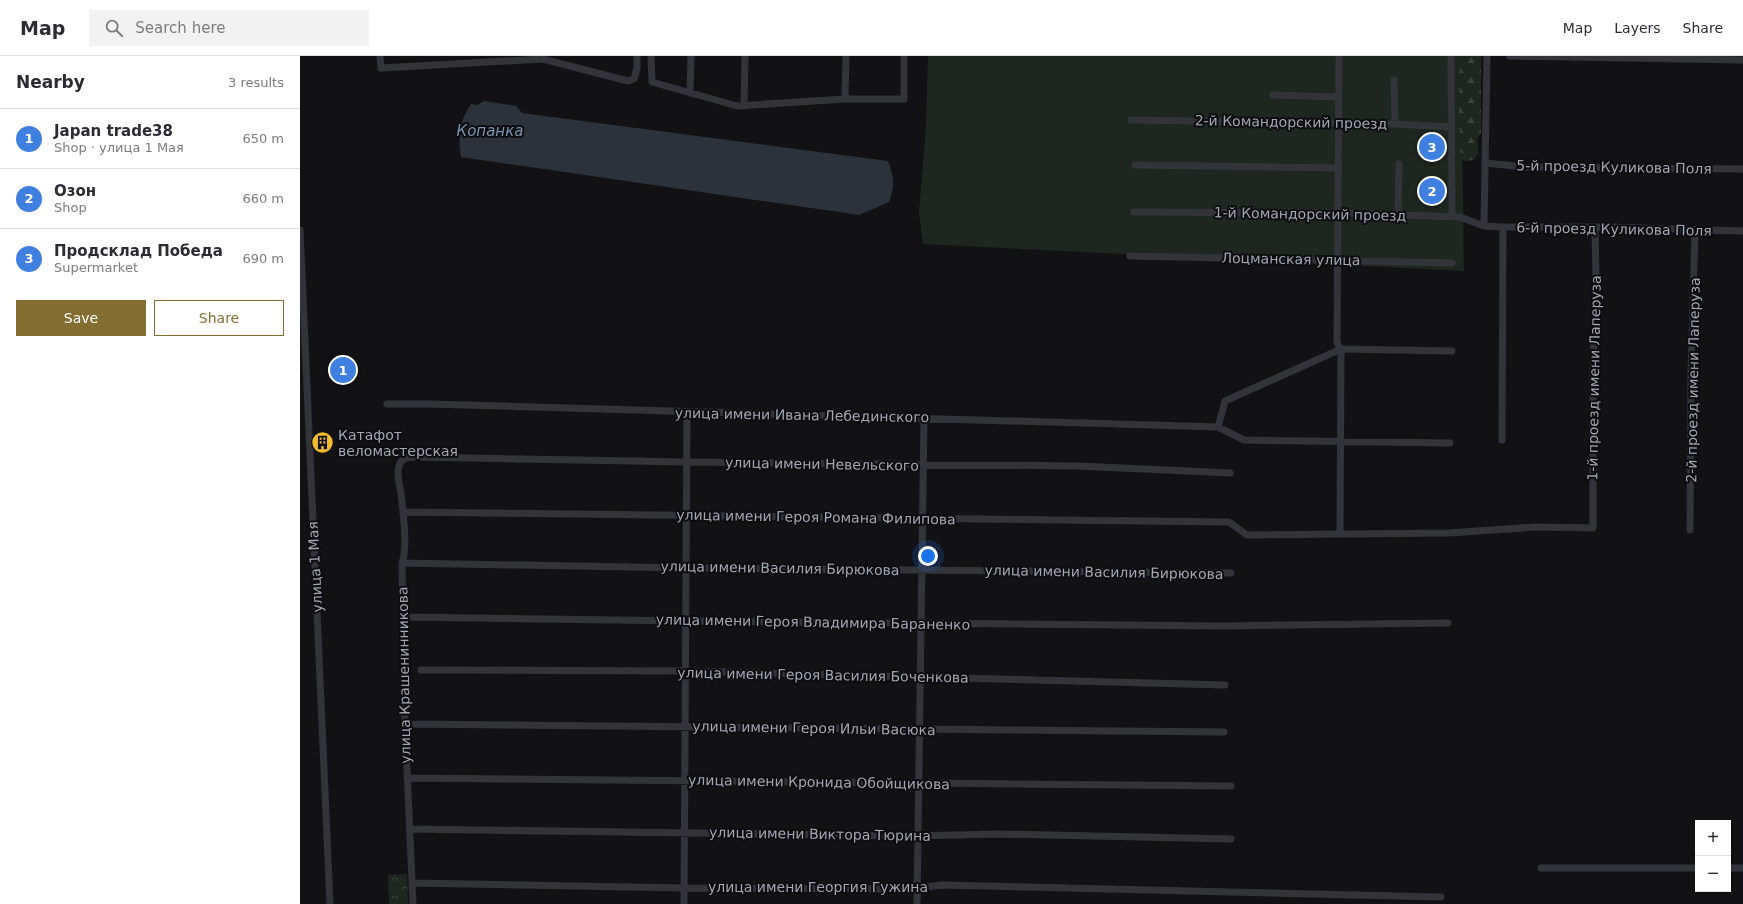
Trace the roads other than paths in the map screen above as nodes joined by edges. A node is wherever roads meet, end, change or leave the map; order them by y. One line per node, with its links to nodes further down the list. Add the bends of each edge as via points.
1 (380, 56): 13 (street, via 381,68)
2 (637, 56): 12 (street, via 636,75 628,81)
3 (651, 56): 16 (street, via 652,82)
4 (691, 56): 16 (street)
5 (745, 56): 20 (street)
6 (846, 56): 19 (street)
7 (904, 56): 19 (street, via 904,99)
8 (1339, 56): 18 (street)
9 (1451, 56): 24 (street)
10 (1487, 56): 25 (street)
11 (1510, 56): 14 (street)
12 (543, 58): 13 (street)
13 (467, 60)
14 (1743, 60)
15 (1394, 80): 23 (street)
16 (690, 93): 20 (street)
17 (1273, 95): 18 (street)
18 (1339, 97): 22 (street)
19 (845, 99): 20 (street)
20 (744, 106)
21 (1131, 120): 22 (street, 2-й Командорский проезд)
22 (1339, 124): 23 (street, 2-й Командорский проезд); 28 (street)
23 (1395, 124): 24 (street, 2-й Командорский проезд)
24 (1451, 127): 33 (street)
25 (1485, 163): 29 (street, 5-й проезд Куликова Поля, via 1526,167); 34 (street)
26 (1399, 164): 32 (street)
27 (1135, 165): 28 (street)
28 (1338, 168): 31 (street)
29 (1743, 170)
30 (1134, 212): 31 (street, 1-й Командорский проезд)
31 (1338, 213): 32 (street, 1-й Командорский проезд); 41 (street)
32 (1398, 215): 33 (street, 1-й Командорский проезд)
33 (1452, 216): 34 (street, 1-й Командорский проезд)
34 (1484, 226): 35 (street, 6-й проезд Куликова Поля)
35 (1503, 227): 36 (street, 6-й проезд Куликова Поля); 50 (street)
36 (1595, 228): 38 (street, 6-й проезд Куликова Поля); 61 (street, 1-й проезд имени Лаперуза, via 1593,528 1535,527 1449,533)
37 (300, 230): 45 (street, улица 1 Мая)
38 (1695, 230): 39 (street, 6-й проезд Куликова Поля); 60 (street, 2-й проезд имени Лаперуза)
39 (1743, 231)
40 (1130, 256): 41 (street, Лоцманская улица)
41 (1338, 260): 42 (street, Лоцманская улица); 43 (street, via 1336,343)
42 (1452, 263)
43 (1341, 350): 44 (street); 49 (street, via 1225,400); 51 (street)
44 (1452, 351)
45 (303, 384): 94 (street, улица 1 Мая)
46 (387, 404): 47 (street, улица имени Ивана Лебединского)
47 (687, 412): 48 (street, улица имени Ивана Лебединского); 54 (street)
48 (924, 418): 49 (street, улица имени Ивана Лебединского); 55 (street)
49 (1218, 427): 51 (street, via 1244,440)
50 (1502, 440)
51 (1339, 442): 52 (street); 61 (street)
52 (1450, 443)
53 (413, 457): 54 (street, улица имени Невельского); 57 (street, улица Крашенинникова, via 402,461 398,468)
54 (686, 462): 55 (street, улица имени Невельского); 58 (street)
55 (924, 465): 56 (street, улица имени Невельского, via 1078,466); 59 (street)
56 (1230, 473)
57 (403, 512): 58 (street, улица имени Героя Романа Филипова); 62 (street, улица Крашенинникова, via 405,546)
58 (686, 515): 59 (street, улица имени Героя Романа Филипова); 63 (street)
59 (923, 518): 61 (street, улица имени Героя Романа Филипова, via 1229,522 1247,535); 64 (street)
60 (1690, 530)
61 (1340, 534)
62 (402, 563): 63 (street, улица имени Василия Бирюкова); 66 (street, улица Крашенинникова)
63 (686, 568): 64 (street, улица имени Василия Бирюкова); 67 (street)
64 (922, 570): 65 (street, улица имени Василия Бирюкова); 68 (street)
65 (1231, 573)
66 (403, 617): 67 (street, улица имени Героя Владимира Бараненко); 74 (street, улица Крашенинникова)
67 (686, 621): 68 (street, улица имени Героя Владимира Бараненко); 71 (street)
68 (921, 623): 69 (street, улица имени Героя Владимира Бараненко, via 1223,626); 72 (street)
69 (1448, 623)
70 (421, 670): 71 (street, улица имени Героя Василия Боченкова)
71 (686, 672): 72 (street, улица имени Героя Василия Боченкова); 75 (street)
72 (920, 677): 73 (street, улица имени Героя Василия Боченкова); 76 (street)
73 (1225, 685)
74 (405, 724): 75 (street, улица имени Героя Ильи Васюка); 78 (street, улица Крашенинникова)
75 (685, 727): 76 (street, улица имени Героя Ильи Васюка); 79 (street)
76 (919, 729): 77 (street, улица имени Героя Ильи Васюка); 80 (street)
77 (1224, 732)
78 (407, 778): 79 (street, улица имени Кронида Обойщикова); 82 (street, улица Крашенинникова)
79 (685, 781): 80 (street, улица имени Кронида Обойщикова); 83 (street)
80 (918, 783): 81 (street, улица имени Кронида Обойщикова); 84 (street)
81 (1231, 786)
82 (410, 829): 83 (street, улица имени Виктора Тюрина); 90 (street, улица Крашенинникова)
83 (684, 833): 84 (street, улица имени Виктора Тюрина); 91 (street)
84 (918, 836): 85 (street, улица имени Виктора Тюрина, via 999,834); 92 (street)
85 (1231, 838)
86 (1541, 868): 87 (street)
87 (1695, 868)
88 (1731, 868): 89 (street)
89 (1743, 868)
90 (412, 883): 91 (street, улица имени Георгия Гужина); 95 (street, улица Крашенинникова)
91 (684, 888): 92 (street, улица имени Георгия Гужина); 96 (street)
92 (917, 888): 93 (street, улица имени Георгия Гужина, via 942,886); 97 (street)
93 (1441, 897)
94 (330, 904)
95 (413, 904)
96 (684, 904)
97 (917, 904)

